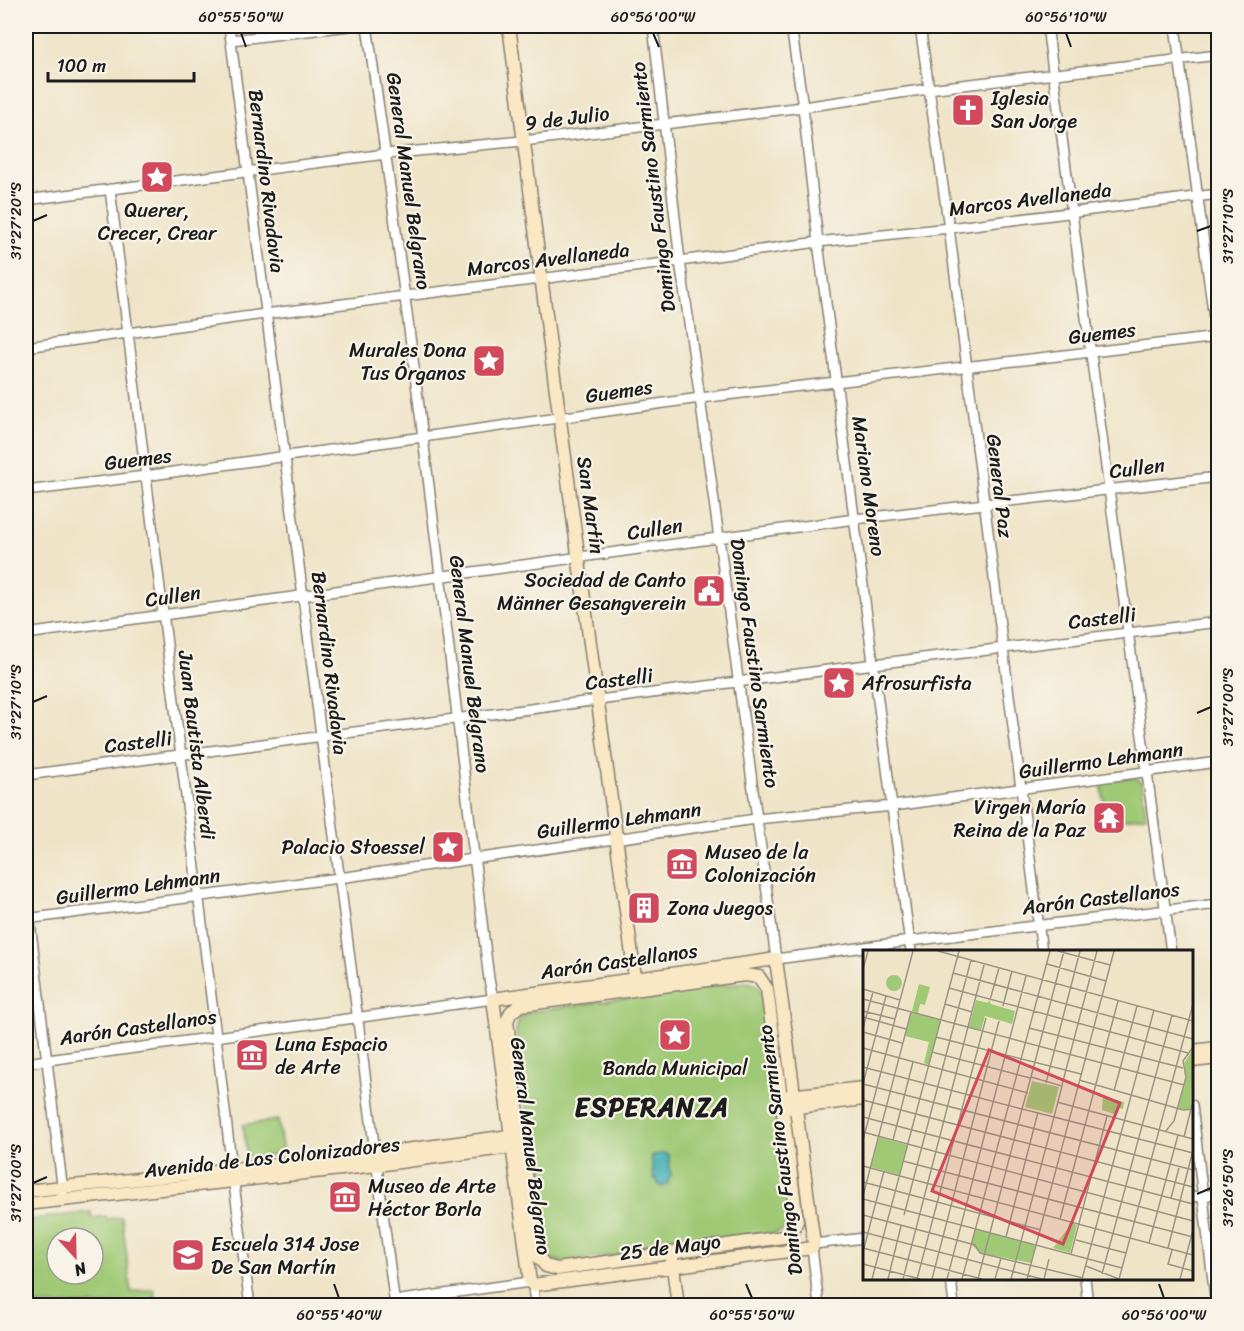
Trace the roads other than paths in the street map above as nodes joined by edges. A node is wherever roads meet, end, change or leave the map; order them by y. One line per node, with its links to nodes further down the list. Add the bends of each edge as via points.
1 (229, 26): 10 (street, Bernardino Rivadavia)
2 (349, 26): 10 (street)
3 (367, 26): 18 (street, General Manuel Belgrano)
4 (509, 26): 17 (main road, San Martín)
5 (653, 26): 16 (street, Domingo Faustino Sarmiento)
6 (791, 26): 15 (street, Mariano Moreno)
7 (920, 26): 14 (street, General Paz)
8 (1047, 26): 13 (street)
9 (1175, 26): 12 (street)
10 (231, 40): 19 (street, Bernardino Rivadavia)
11 (1218, 55): 12 (street, 9 de Julio)
12 (1180, 59): 13 (street, 9 de Julio); 22 (street)
13 (1054, 74): 14 (street, 9 de Julio); 24 (street)
14 (928, 89): 15 (street, 9 de Julio); 25 (street, General Paz)
15 (803, 107): 16 (street, 9 de Julio); 26 (street, Mariano Moreno)
16 (664, 124): 17 (street, 9 de Julio); 27 (street, Domingo Faustino Sarmiento)
17 (523, 141): 18 (street, 9 de Julio); 28 (main road, San Martín)
18 (386, 154): 19 (street, 9 de Julio); 29 (street, General Manuel Belgrano)
19 (248, 171): 20 (street, 9 de Julio); 30 (street, Bernardino Rivadavia)
20 (110, 189): 23 (street, 9 de Julio); 31 (street, Juan Bautista Alberdi)
21 (1218, 194): 22 (street, Marcos Avellaneda)
22 (1198, 197): 24 (street, Marcos Avellaneda); 32 (street)
23 (26, 200)
24 (1072, 212): 25 (street, Marcos Avellaneda); 35 (street)
25 (949, 228): 26 (street, Marcos Avellaneda); 36 (street, General Paz)
26 (818, 242): 27 (street, Marcos Avellaneda); 37 (street, Mariano Moreno)
27 (680, 261): 28 (street, Marcos Avellaneda); 38 (street, Domingo Faustino Sarmiento)
28 (541, 278): 29 (street, Marcos Avellaneda); 39 (main road, San Martín)
29 (405, 295): 30 (street, Marcos Avellaneda); 40 (street, General Manuel Belgrano)
30 (265, 314): 31 (street, Marcos Avellaneda); 41 (street, Bernardino Rivadavia)
31 (128, 333): 33 (street, Marcos Avellaneda); 42 (street, Juan Bautista Alberdi)
32 (1218, 337): 34 (street); 35 (street, Guemes)
33 (26, 346)
34 (1218, 349)
35 (1091, 352): 36 (street, Guemes); 44 (street)
36 (967, 366): 37 (street, Guemes); 46 (street, General Paz)
37 (837, 382): 38 (street, Guemes); 47 (street, Mariano Moreno)
38 (700, 398): 39 (street, Guemes); 48 (street, Domingo Faustino Sarmiento)
39 (560, 418): 40 (street, Guemes); 49 (main road, San Martín)
40 (422, 437): 41 (street, Guemes); 50 (street, General Manuel Belgrano)
41 (285, 456): 42 (street, Guemes); 51 (street, Bernardino Rivadavia)
42 (145, 476): 45 (street, Guemes); 52 (street, Juan Bautista Alberdi)
43 (1218, 477): 44 (street, Cullen)
44 (1109, 490): 46 (street, Cullen); 54 (street)
45 (26, 491)
46 (985, 504): 47 (street, Cullen); 56 (street, General Paz)
47 (855, 519): 48 (street, Cullen); 57 (street, Mariano Moreno)
48 (719, 538): 49 (street, Cullen); 58 (street, Domingo Faustino Sarmiento)
49 (578, 558): 50 (street, Cullen); 59 (main road, San Martín)
50 (439, 577): 51 (street, Cullen); 60 (street, General Manuel Belgrano)
51 (303, 596): 52 (street, Cullen); 61 (street, Bernardino Rivadavia)
52 (163, 615): 55 (street, Cullen); 62 (street, Juan Bautista Alberdi)
53 (1218, 622): 54 (street, Castelli)
54 (1128, 633): 56 (street, Castelli); 64 (street)
55 (26, 634)
56 (1003, 648): 57 (street, Castelli); 66 (street, General Paz)
57 (874, 664): 58 (street, Castelli); 67 (street, Mariano Moreno)
58 (738, 682): 59 (street, Castelli); 68 (street, Domingo Faustino Sarmiento)
59 (597, 700): 60 (street, Castelli); 69 (main road, San Martín)
60 (457, 718): 61 (street, Castelli); 70 (street, General Manuel Belgrano)
61 (321, 736): 62 (street, Castelli); 71 (street, Bernardino Rivadavia)
62 (180, 754): 65 (street, Castelli); 73 (street, Juan Bautista Alberdi)
63 (1218, 762): 64 (street, Guillermo Lehmann)
64 (1147, 772): 66 (street, Guillermo Lehmann); 75 (street)
65 (26, 775)
66 (1022, 789): 67 (street, Guillermo Lehmann); 77 (street, General Paz)
67 (893, 806): 68 (street, Guillermo Lehmann); 78 (street, Mariano Moreno)
68 (756, 819): 69 (street, Guillermo Lehmann); 82 (street, Domingo Faustino Sarmiento)
69 (616, 839): 70 (street, Guillermo Lehmann); 83 (main road, San Martín)
70 (474, 859): 71 (street, Guillermo Lehmann); 85 (street, General Manuel Belgrano)
71 (339, 878): 73 (street, Guillermo Lehmann); 87 (street, Bernardino Rivadavia)
72 (26, 890): 76 (street)
73 (198, 897): 76 (street, Guillermo Lehmann); 88 (street, Juan Bautista Alberdi)
74 (1218, 904): 75 (street, Aarón Castellanos)
75 (1165, 910): 77 (street, Aarón Castellanos); 81 (street)
76 (27, 919): 92 (street)
77 (1039, 925): 78 (street, Aarón Castellanos); 80 (street, General Paz)
78 (910, 941): 79 (street, Mariano Moreno); 82 (street, Aarón Castellanos)
79 (911, 950)
80 (1042, 950)
81 (1171, 950)
82 (776, 959): 83 (main road, Aarón Castellanos); 97 (main road, Domingo Faustino Sarmiento)
83 (636, 984): 84 (main road, Aarón Castellanos, via 746,975 759,977); 85 (main road, Aarón Castellanos); 86 (main road, Aarón Castellanos)
84 (767, 989): 98 (main road, Domingo Faustino Sarmiento)
85 (493, 999): 87 (street, Aarón Castellanos); 100 (main road, General Manuel Belgrano)
86 (521, 1005): 100 (main road, General Manuel Belgrano, via 507,1021)
87 (357, 1017): 88 (street, Aarón Castellanos); 101 (street, Bernardino Rivadavia)
88 (216, 1036): 92 (street, Aarón Castellanos); 102 (street, Juan Bautista Alberdi)
89 (1218, 1048): 90 (main road)
90 (1193, 1051)
91 (1218, 1058): 93 (main road)
92 (47, 1060): 94 (street, Aarón Castellanos); 103 (street)
93 (1193, 1060)
94 (26, 1063)
95 (863, 1088): 97 (main road)
96 (863, 1099): 97 (main road)
97 (795, 1101): 98 (main road); 112 (main road, Domingo Faustino Sarmiento)
98 (781, 1103): 110 (main road, Domingo Faustino Sarmiento, via 797,1221)
99 (1193, 1120): 106 (street)
100 (516, 1141): 101 (main road, Avenida de Los Colonizadores); 114 (main road, General Manuel Belgrano); 118 (main road, General Manuel Belgrano)
101 (376, 1160): 102 (main road, Avenida de Los Colonizadores); 119 (street, Bernardino Rivadavia)
102 (232, 1175): 103 (main road, Avenida de Los Colonizadores); 108 (main road, Avenida de Los Colonizadores); 120 (street, Juan Bautista Alberdi)
103 (63, 1187): 104 (main road, Avenida de Los Colonizadores); 108 (street)
104 (26, 1191)
105 (1218, 1194): 106 (street)
106 (1203, 1196): 107 (street); 126 (street)
107 (1193, 1197)
108 (62, 1200): 109 (main road, Avenida de Los Colonizadores)
109 (26, 1204)
110 (783, 1237): 113 (main road, 25 de Mayo)
111 (863, 1238): 112 (street, 25 de Mayo)
112 (813, 1246): 115 (main road, 25 de Mayo); 123 (street, Domingo Faustino Sarmiento)
113 (671, 1253): 114 (main road, 25 de Mayo, via 557,1269); 115 (main road)
114 (541, 1262)
115 (672, 1266): 118 (main road, 25 de Mayo); 122 (main road)
116 (951, 1280): 124 (street)
117 (1085, 1280): 125 (street)
118 (531, 1283): 119 (street, 25 de Mayo); 121 (street, General Manuel Belgrano)
119 (395, 1303)
120 (250, 1305)
121 (535, 1305)
122 (678, 1305)
123 (819, 1305)
124 (954, 1305)
125 (1088, 1305)
126 (1216, 1305)

